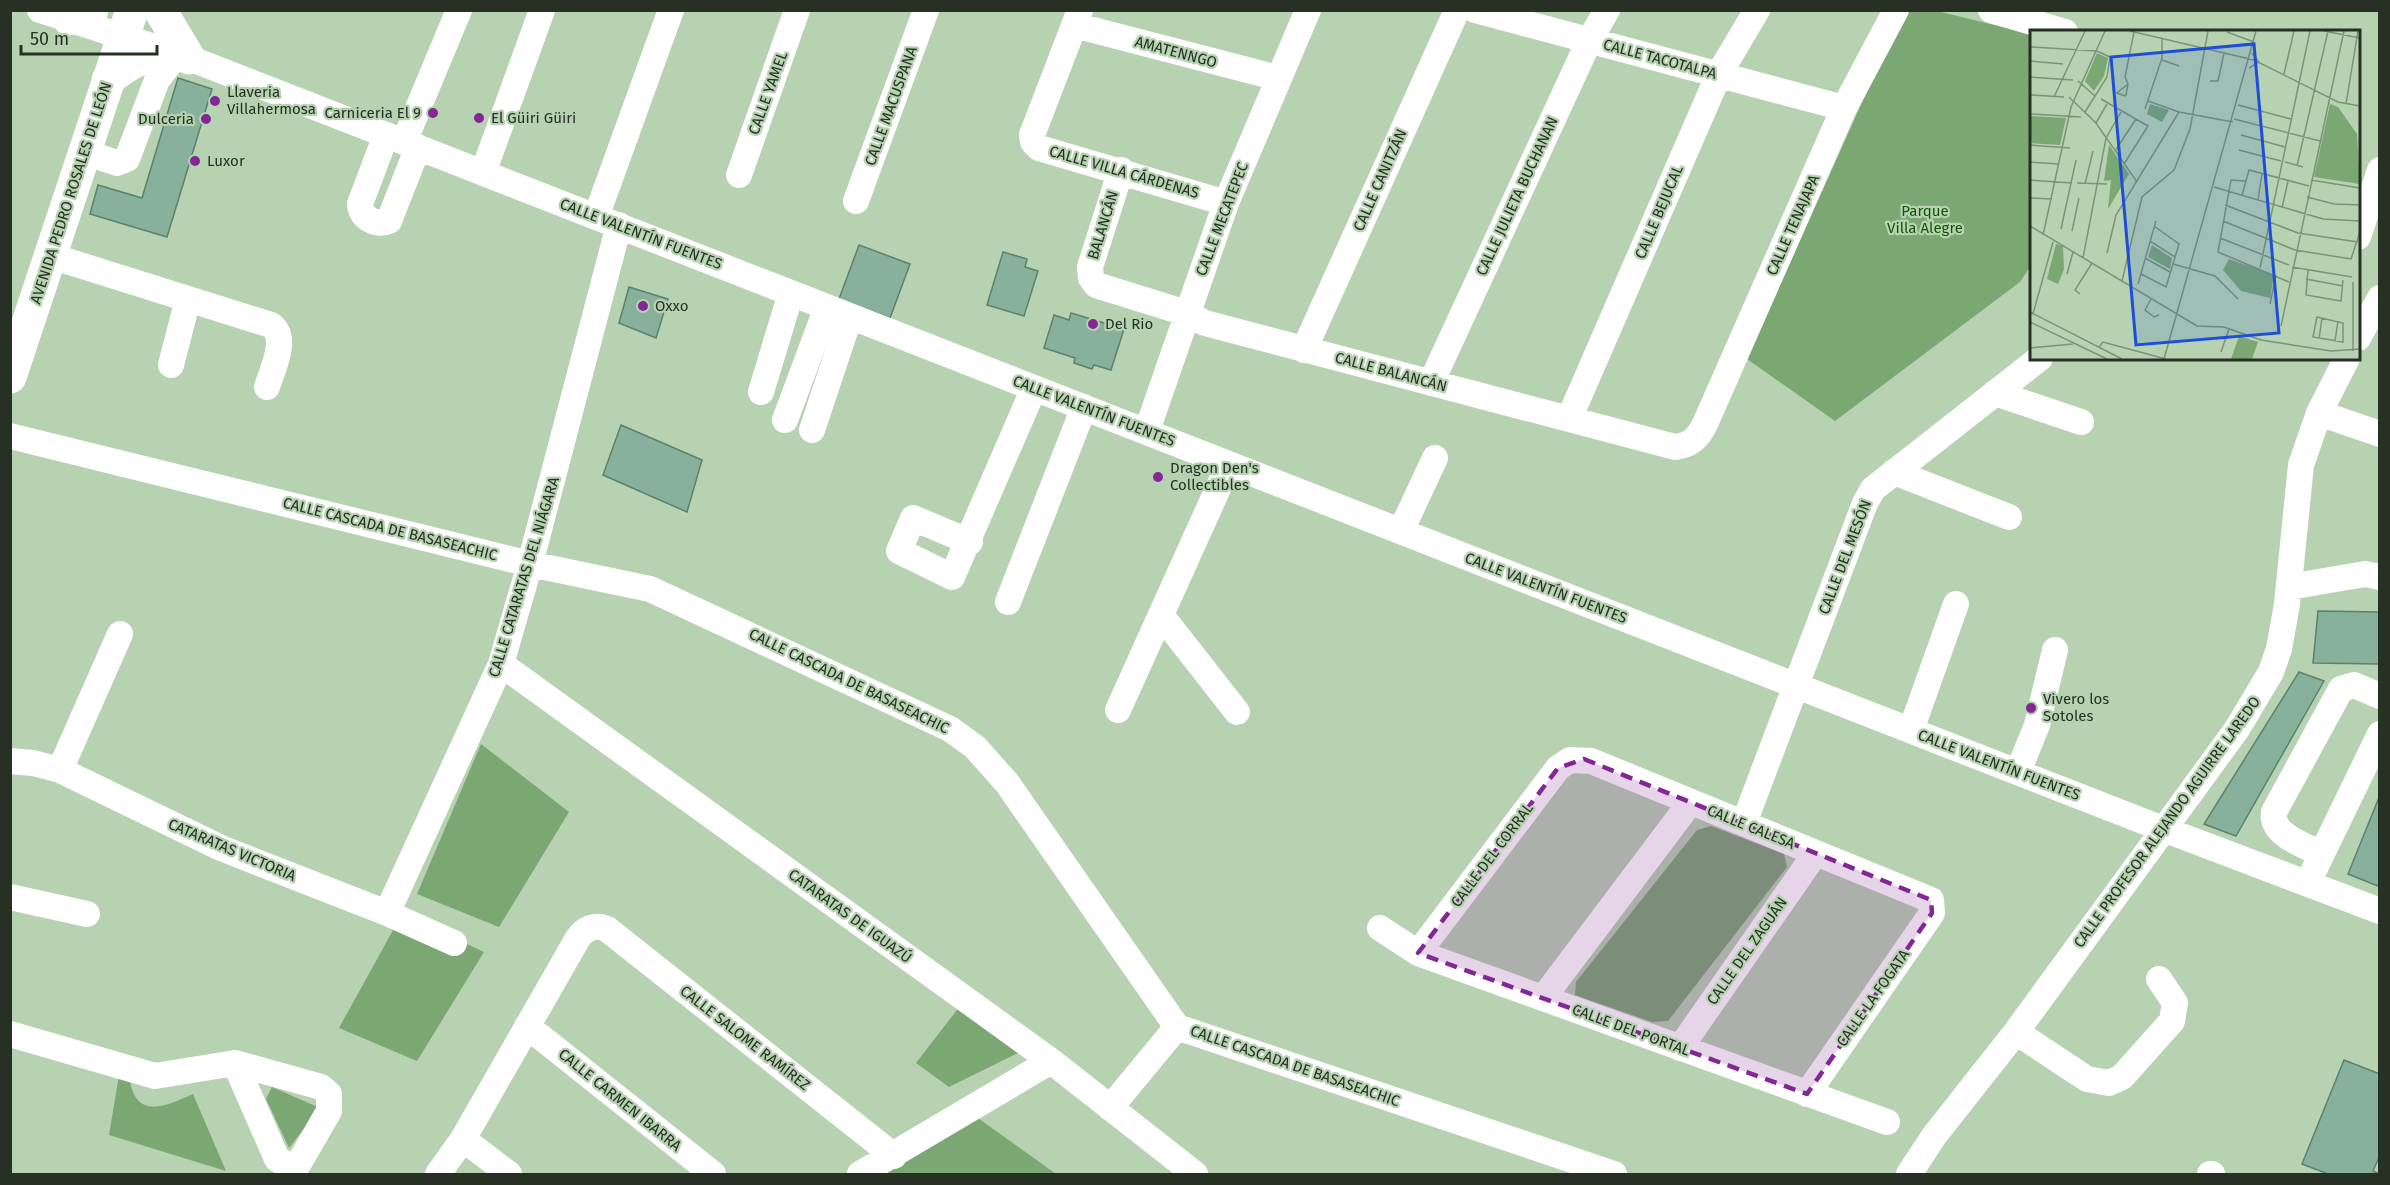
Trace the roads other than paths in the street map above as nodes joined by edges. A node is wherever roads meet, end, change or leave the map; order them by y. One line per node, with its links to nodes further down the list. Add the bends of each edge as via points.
1 (160, 10): 19 (main road)
2 (459, 10): 24 (street)
3 (542, 10): 28 (street)
4 (670, 10): 32 (street, CALLE CATARATAS DEL NIÁGARA)
5 (797, 10): 29 (street, CALLE YAMEL)
6 (926, 10): 30 (street, CALLE MACUSPANA)
7 (1308, 10): 21 (street, CALLE MECATEPEC)
8 (1457, 10): 42 (street, CALLE CANITZÁN)
9 (1475, 10): 18 (street, CALLE TACOTALPA)
10 (1607, 10): 18 (street, CALLE JULIETA BUCHANAN)
11 (1757, 10): 20 (street, CALLE BEJUCAL)
12 (1896, 10): 23 (street, CALLE TENAJAPA)
13 (1991, 10): 17 (street)
14 (67, 13): 16 (street, CALLE VALENTÍN FUENTES)
15 (1077, 18): 21 (street, AMATENNGO); 26 (street, CALLE VILLA CÁRDENAS, via 1033,132 1033,142 1039,148)
16 (127, 23): 19 (street, CALLE VALENTÍN FUENTES); 22 (main road, AVENIDA PEDRO ROSALES DE LEÓN)
17 (2058, 30)
18 (1589, 41): 20 (street, CALLE TACOTALPA); 47 (street, CALLE JULIETA BUCHANAN)
19 (180, 55): 22 (main road, via 147,55 128,63); 24 (street, CALLE VALENTÍN FUENTES); 25 (street, via 157,80 127,159 117,164)
20 (1719, 74): 23 (street, CALLE TACOTALPA); 54 (street, CALLE BEJUCAL)
21 (1278, 78): 31 (street, CALLE MECATEPEC)
22 (108, 80): 25 (main road, AVENIDA PEDRO ROSALES DE LEÓN)
23 (1844, 108): 61 (street, CALLE TENAJAPA, via 1705,424)
24 (403, 141): 28 (street, CALLE VALENTÍN FUENTES)
25 (84, 153): 34 (main road, AVENIDA PEDRO ROSALES DE LEÓN)
26 (1121, 170): 31 (street, CALLE VILLA CÁRDENAS); 35 (street, BALANCÁN, via 1093,254)
27 (2379, 170): 33 (street)
28 (483, 173): 32 (street, CALLE VALENTÍN FUENTES)
29 (739, 175)
30 (856, 201)
31 (1226, 203): 40 (street, CALLE MECATEPEC)
32 (608, 221): 36 (street, CALLE VALENTÍN FUENTES); 68 (street, CALLE CATARATAS DEL NIÁGARA)
33 (2360, 231)
34 (51, 256): 38 (street); 46 (main road, AVENIDA PEDRO ROSALES DE LEÓN)
35 (1092, 281): 40 (street, CALLE BALANCÁN, via 1099,287)
36 (791, 293): 39 (street, CALLE VALENTÍN FUENTES); 50 (street)
37 (2379, 298): 41 (street)
38 (188, 299): 45 (street); 48 (street, via 275,328 280,343)
39 (838, 311): 49 (street, CALLE VALENTÍN FUENTES); 55 (street); 57 (street)
40 (1186, 314): 42 (street, CALLE BALANCÁN, via 1205,323); 58 (street, CALLE MECATEPEC)
41 (2360, 334)
42 (1304, 350): 47 (street, CALLE BALANCÁN)
43 (2037, 360): 51 (street, CALLE DEL MESÓN)
44 (2347, 360): 53 (street, CALLE PROFESOR ALEJANDO AGUIRRE LAREDO)
45 (171, 365)
46 (10, 376)
47 (1431, 383): 54 (street, CALLE BALANCÁN)
48 (267, 387)
49 (1034, 388): 52 (street, CALLE VALENTÍN FUENTES); 67 (street)
50 (760, 392)
51 (1995, 393): 56 (street); 64 (street, CALLE DEL MESÓN)
52 (1084, 407): 58 (street, CALLE VALENTÍN FUENTES); 71 (street)
53 (2319, 413): 59 (street); 70 (street, CALLE PROFESOR ALEJANDO AGUIRRE LAREDO, via 2301,465)
54 (1569, 419): 61 (street, CALLE BALANCÁN, via 1675,447)
55 (785, 420)
56 (2081, 422)
57 (812, 430)
58 (1144, 430): 63 (street, CALLE VALENTÍN FUENTES)
59 (2379, 434)
60 (10, 436): 68 (street, CALLE CASCADA DE BASASEACHIC)
61 (1694, 441)
62 (1435, 458): 66 (street)
63 (1229, 464): 66 (street, CALLE VALENTÍN FUENTES); 73 (street)
64 (1894, 472): 65 (street); 77 (street, CALLE DEL MESÓN, via 1872,489 1865,503)
65 (2009, 517)
66 (1401, 531): 77 (street, CALLE VALENTÍN FUENTES)
67 (970, 542)
68 (531, 564): 76 (street, CALLE CATARATAS DEL NIÁGARA); 104 (street, CALLE CASCADA DE BASASEACHIC, via 650,589 950,729 975,747 1007,783)
69 (2379, 577): 70 (street, via 2364,574)
70 (2289, 587): 89 (street, CALLE PROFESOR ALEJANDO AGUIRRE LAREDO, via 2279,649 2271,672 2237,729)
71 (1008, 602)
72 (1956, 604): 81 (street)
73 (1161, 615): 79 (street); 80 (street)
74 (120, 634): 85 (street)
75 (2055, 650): 86 (street, via 2037,725)
76 (501, 664): 96 (street, CALLE CATARATAS DEL NIÁGARA); 108 (street, CATARATAS DE IGUAZÚ)
77 (1796, 685): 81 (street, CALLE VALENTÍN FUENTES); 88 (street, CALLE DEL MESÓN)
78 (2379, 696): 91 (street, via 2354,686 2341,689 2274,812 2274,823 2281,832)
79 (1118, 710)
80 (1237, 712)
81 (1911, 730): 86 (street, CALLE VALENTÍN FUENTES)
82 (2379, 734): 91 (street)
83 (1570, 760): 87 (street, CALLE CALESA, via 1591,761); 100 (street, CALLE DEL CORRAL, via 1558,768)
84 (10, 762): 85 (street, CATARATAS VICTORIA)
85 (60, 770): 96 (street, CATARATAS VICTORIA, via 221,848)
86 (2018, 772): 89 (street, CALLE VALENTÍN FUENTES)
87 (1690, 803): 88 (street, CALLE CALESA); 102 (street)
88 (1744, 823): 90 (street, CALLE CALESA)
89 (2163, 829): 92 (street, CALLE VALENTÍN FUENTES); 105 (street, CALLE PROFESOR ALEJANDO AGUIRRE LAREDO)
90 (1815, 854): 94 (street, CALLE CALESA); 107 (street, CALLE DEL ZAGUÁN)
91 (2321, 855): 92 (street)
92 (2307, 884): 95 (street, CALLE VALENTÍN FUENTES)
93 (10, 897): 97 (street)
94 (1932, 900): 110 (street, CALLE LA FOGATA, via 1932,913)
95 (2379, 911)
96 (387, 913): 99 (street, CATARATAS VICTORIA)
97 (87, 914)
98 (1380, 928): 100 (street, CALLE DEL PORTAL)
99 (454, 943)
100 (1418, 953): 102 (street, CALLE DEL PORTAL)
101 (2159, 979): 105 (street, via 2175,1003 2172,1021 2122,1077 2109,1083 2087,1079)
102 (1543, 998): 107 (street, CALLE DEL PORTAL)
103 (527, 1026): 113 (street); 114 (street, CALLE SALOME RAMÍREZ, via 578,938 593,927 607,929); 117 (street, CALLE CARMEN IBARRA)
104 (1178, 1027): 111 (street); 120 (street, CALLE CASCADA DE BASASEACHIC)
105 (2016, 1032): 121 (street, CALLE PROFESOR ALEJANDO AGUIRRE LAREDO)
106 (10, 1034): 109 (street, via 155,1076 167,1085 182,1087)
107 (1680, 1048): 110 (street, CALLE DEL PORTAL)
108 (1051, 1061): 111 (street, CATARATAS DE IGUAZÚ); 114 (street)
109 (236, 1065)
110 (1807, 1094): 112 (street, CALLE DEL PORTAL)
111 (1110, 1108): 119 (street, CATARATAS DE IGUAZÚ)
112 (1887, 1122)
113 (463, 1139): 115 (street); 116 (street)
114 (894, 1155): 118 (street)
115 (438, 1174)
116 (509, 1174)
117 (713, 1174)
118 (860, 1174)
119 (1195, 1174)
120 (1614, 1174)
121 (1909, 1174)

